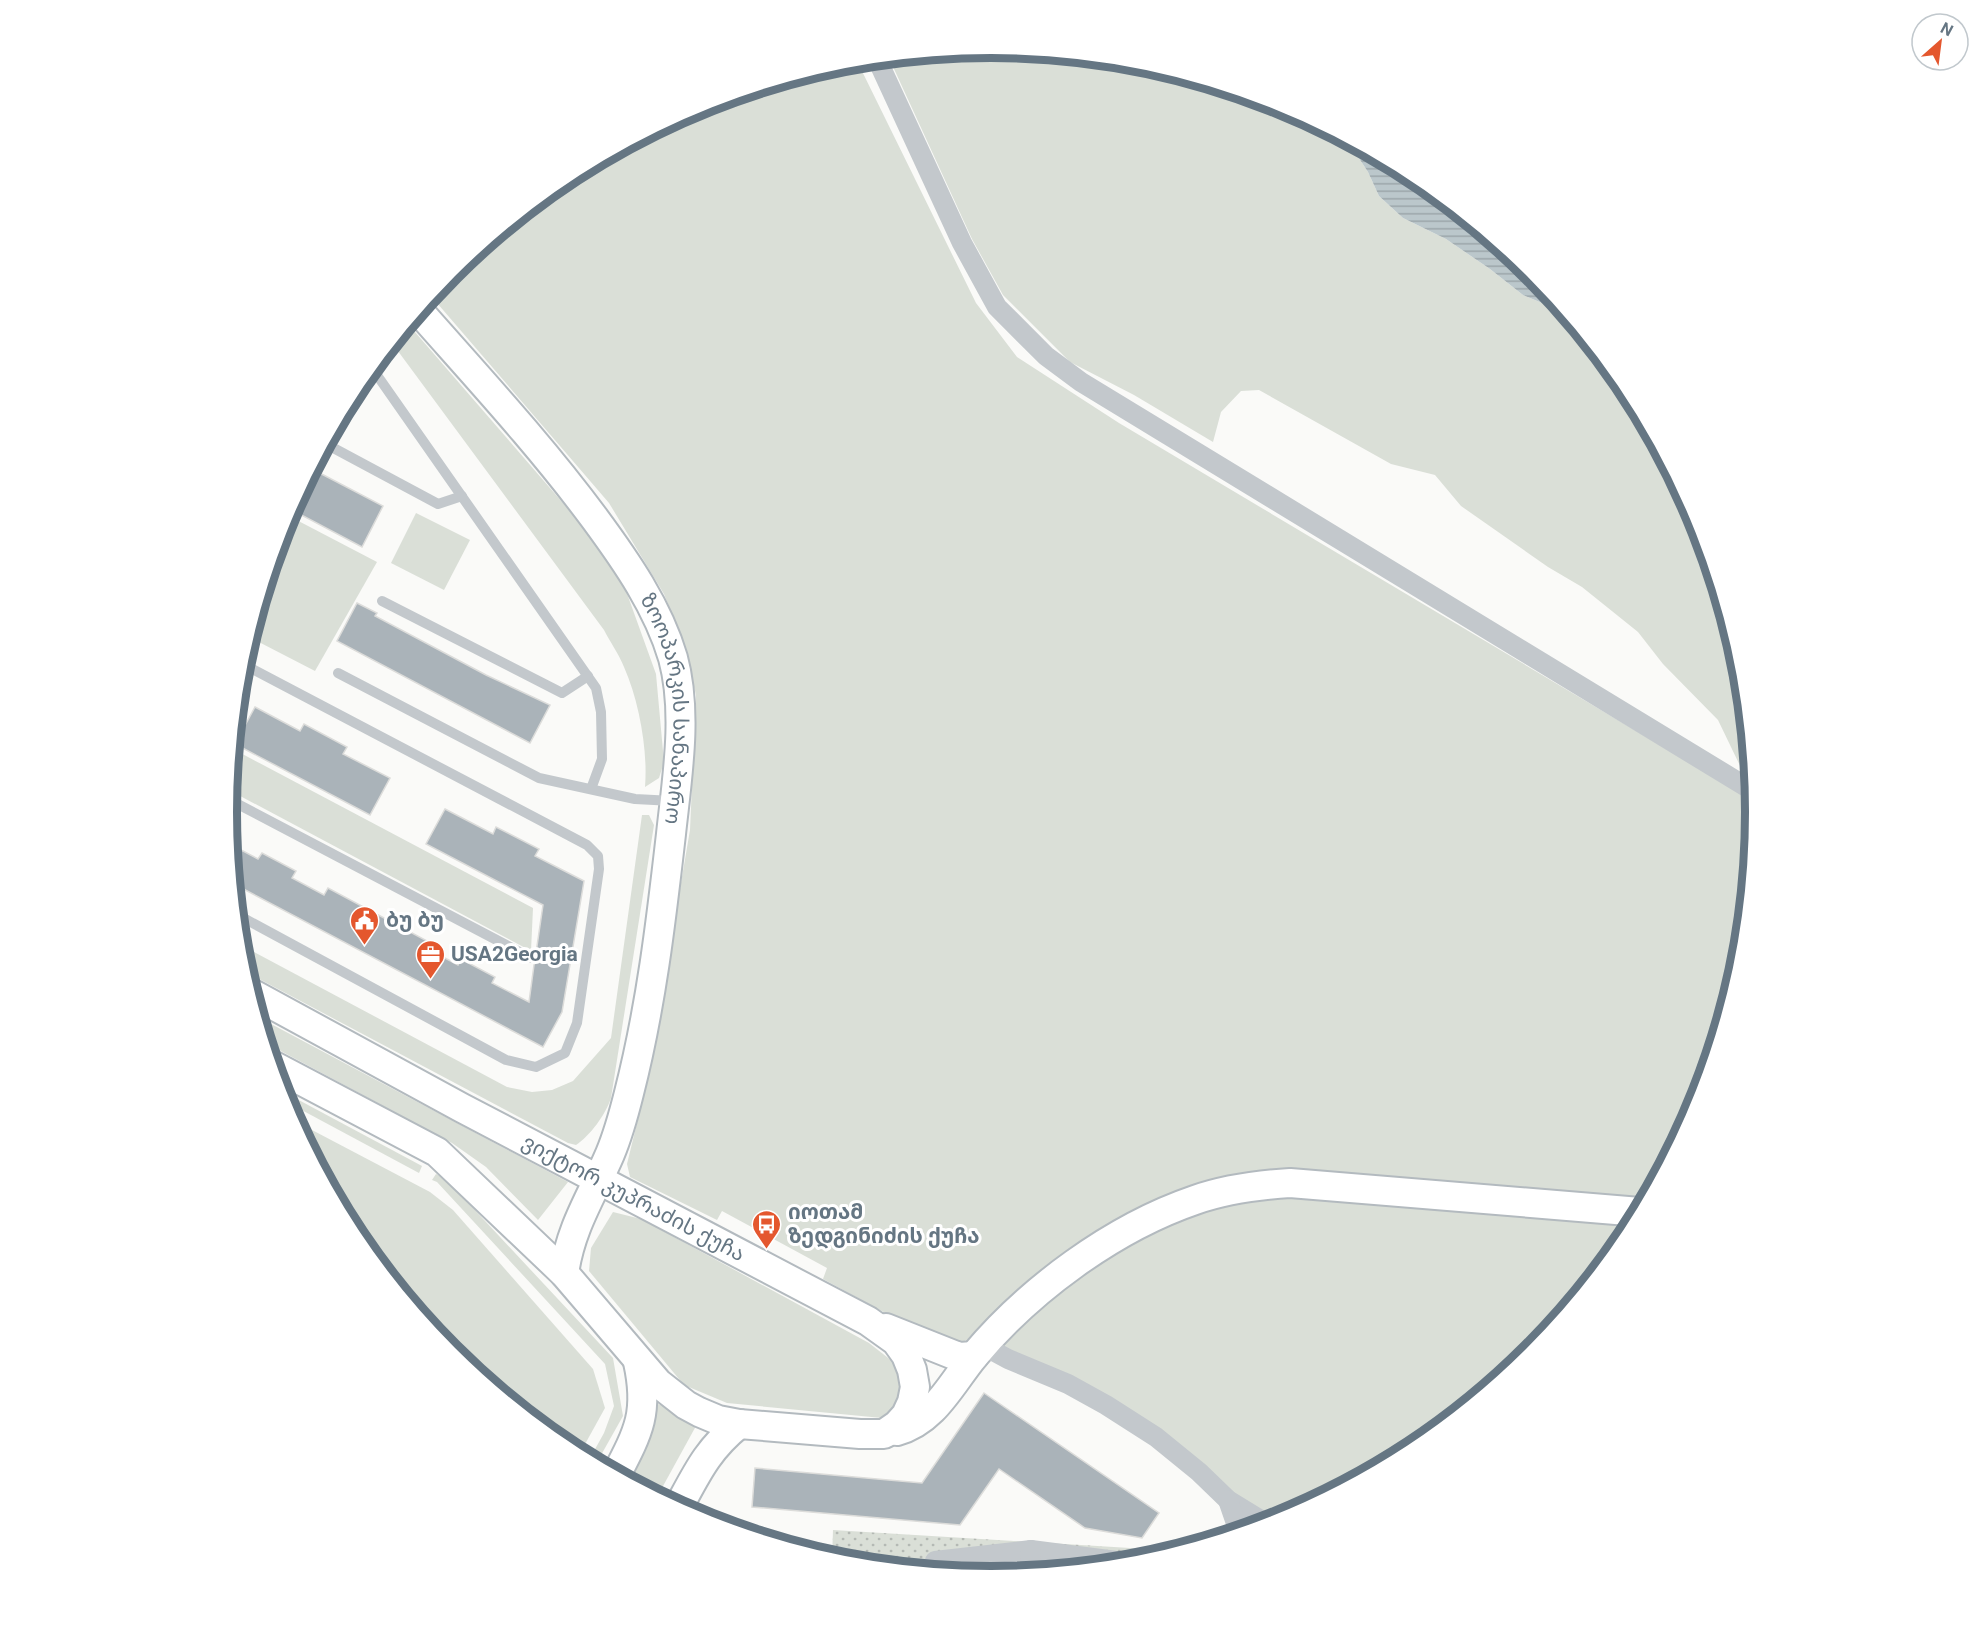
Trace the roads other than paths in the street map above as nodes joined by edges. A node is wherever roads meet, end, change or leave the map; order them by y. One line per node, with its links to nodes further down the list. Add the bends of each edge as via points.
1 (881, 67): 10 (street, via 962,243 997,307 1046,356 1081,382)
2 (423, 316): 12 (main road, ზოოპარკის სანაპირო, via 558,470 621,553 656,613 673,659 681,715)
3 (377, 375): 5 (lane)
4 (332, 447): 5 (lane, via 438,504)
5 (462, 496): 9 (lane)
6 (382, 601): 9 (lane, via 562,693)
7 (251, 668): 14 (lane, via 587,845 598,856 599,869 577,1023 565,1053 536,1067 506,1060)
8 (338, 673): 11 (lane, via 539,778)
9 (588, 676): 11 (lane, via 596,688 601,712 602,759)
10 (1744, 785)
11 (591, 789): 12 (lane, via 635,799)
12 (675, 801): 18 (main road, ზოოპარკის სანაპირო, via 652,988 629,1093 611,1152)
13 (237, 804): 15 (lane)
14 (244, 918)
15 (531, 958)
16 (261, 998): 18 (main road, ვიქტორ კუპრაძის ქუჩა)
17 (283, 1071): 20 (main road, via 437,1152)
18 (598, 1179): 20 (main road, ზოოპარკის სანაპირო, via 574,1229); 21 (main road, ვიქტორ კუპრაძის ქუჩა)
19 (1631, 1211): 22 (main road, via 1290,1183 1233,1190 1164,1213 1088,1254 1028,1300)
20 (564, 1273): 23 (main road)
21 (868, 1321): 22 (main road, via 958,1357); 25 (main road, ვიქტორ კუპრაძის ქუჩა, via 896,1341 906,1355 915,1387 906,1415)
22 (979, 1351): 25 (main road, via 923,1419); 28 (street, via 1068,1384 1107,1405 1156,1437)
23 (638, 1362): 24 (main road, via 686,1405 718,1420); 26 (main road, via 644,1400 641,1421)
24 (739, 1424): 25 (main road); 27 (main road, via 719,1440)
25 (884, 1434)
26 (619, 1468)
27 (682, 1500)
28 (1228, 1500): 29 (street); 30 (street)
29 (1256, 1518)
30 (1237, 1525)
31 (1031, 1550): 32 (street); 33 (street, via 935,1561); 34 (street)
32 (1098, 1559)
33 (935, 1564)
34 (1030, 1565)

